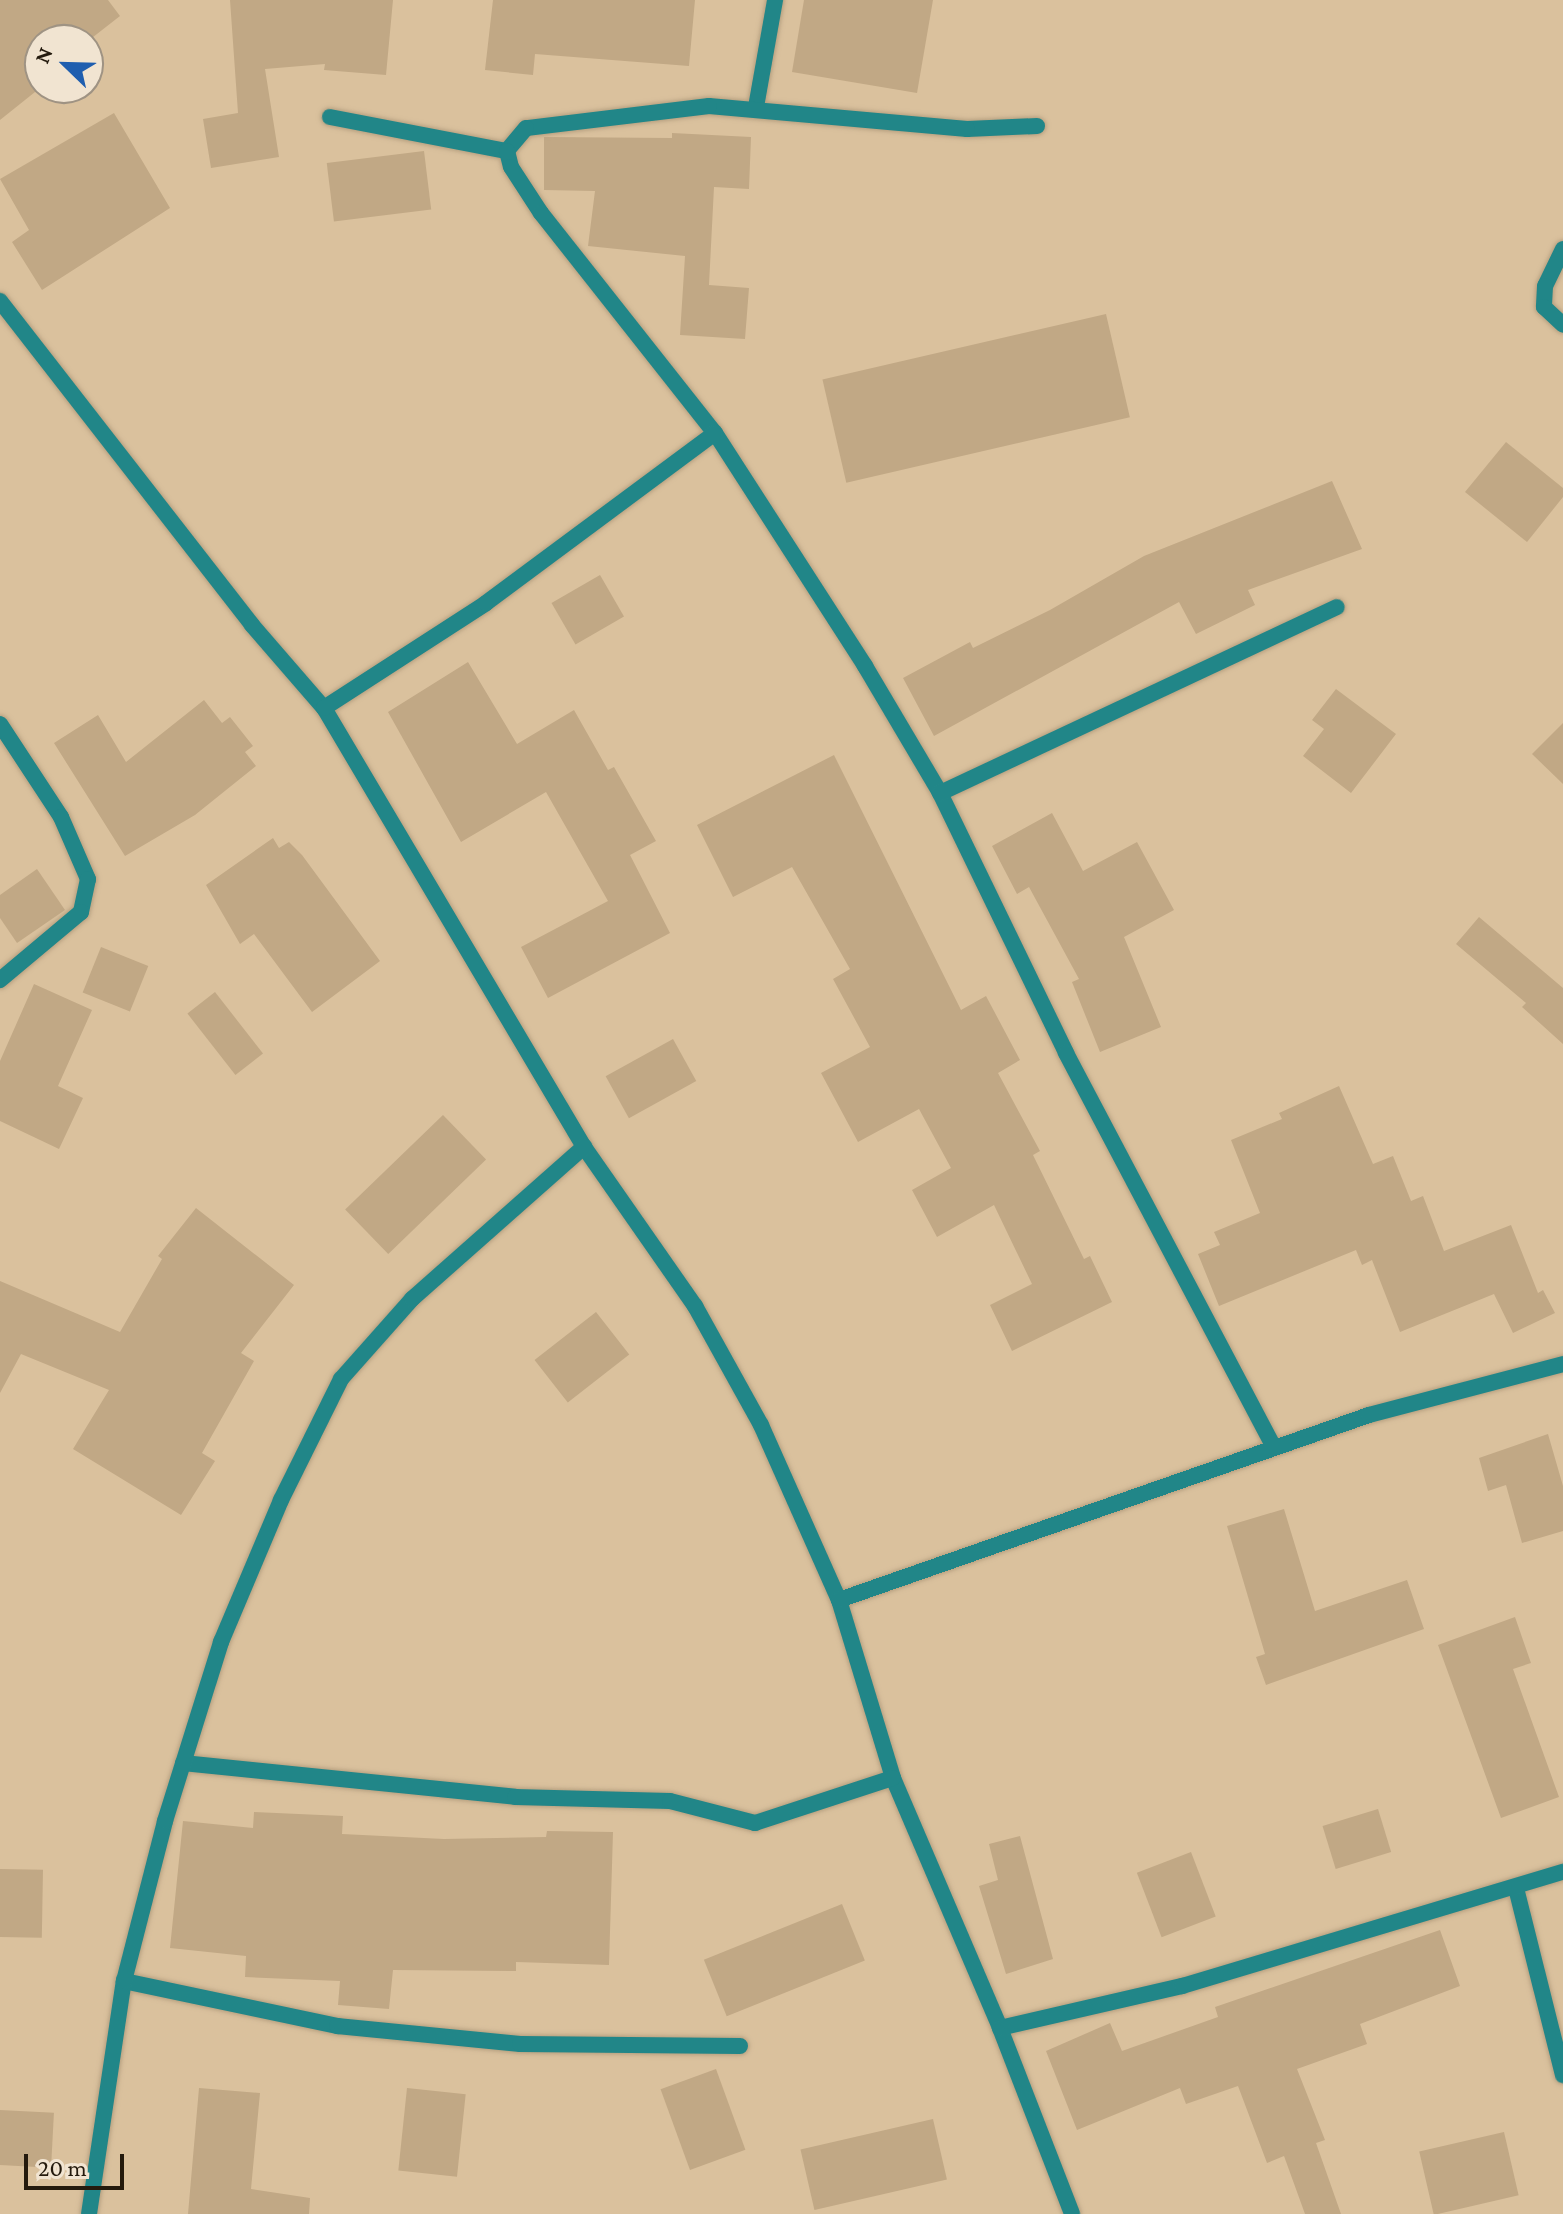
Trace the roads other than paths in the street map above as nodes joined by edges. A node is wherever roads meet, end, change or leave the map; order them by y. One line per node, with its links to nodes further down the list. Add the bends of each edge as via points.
1 (775, 0): 2 (street)
2 (756, 107): 4 (street, via 967,129); 5 (street, via 664,108 526,128)
3 (330, 117): 5 (street)
4 (1037, 126)
5 (507, 151): 9 (street, via 511,167 541,213)
6 (1563, 249): 8 (street, via 1545,286 1544,307)
7 (0, 301): 11 (street, via 252,625)
8 (1563, 325)
9 (715, 433): 11 (street, via 498,595); 13 (street, via 795,551)
10 (1337, 607): 13 (street)
11 (324, 708): 15 (street)
12 (0, 724): 14 (street, via 61,817 88,879 81,912)
13 (940, 793): 17 (street, via 1066,1053)
14 (0, 980)
15 (584, 1147): 18 (street, via 695,1306 761,1425); 19 (street, via 412,1299 341,1379 281,1500 227,1628)
16 (1563, 1364): 17 (street)
17 (1273, 1446): 18 (street, via 1137,1500)
18 (839, 1600): 20 (street)
19 (183, 1763): 20 (street, via 515,1797 670,1801 755,1823); 23 (street)
20 (893, 1778): 24 (street)
21 (1563, 1872): 22 (street)
22 (1516, 1888): 24 (street, via 1182,1986); 26 (street)
23 (124, 1981): 25 (street, via 337,2026 520,2044); 27 (street)
24 (1000, 2028): 28 (street)
25 (740, 2046)
26 (1563, 2075)
27 (89, 2214)
28 (1072, 2214)

